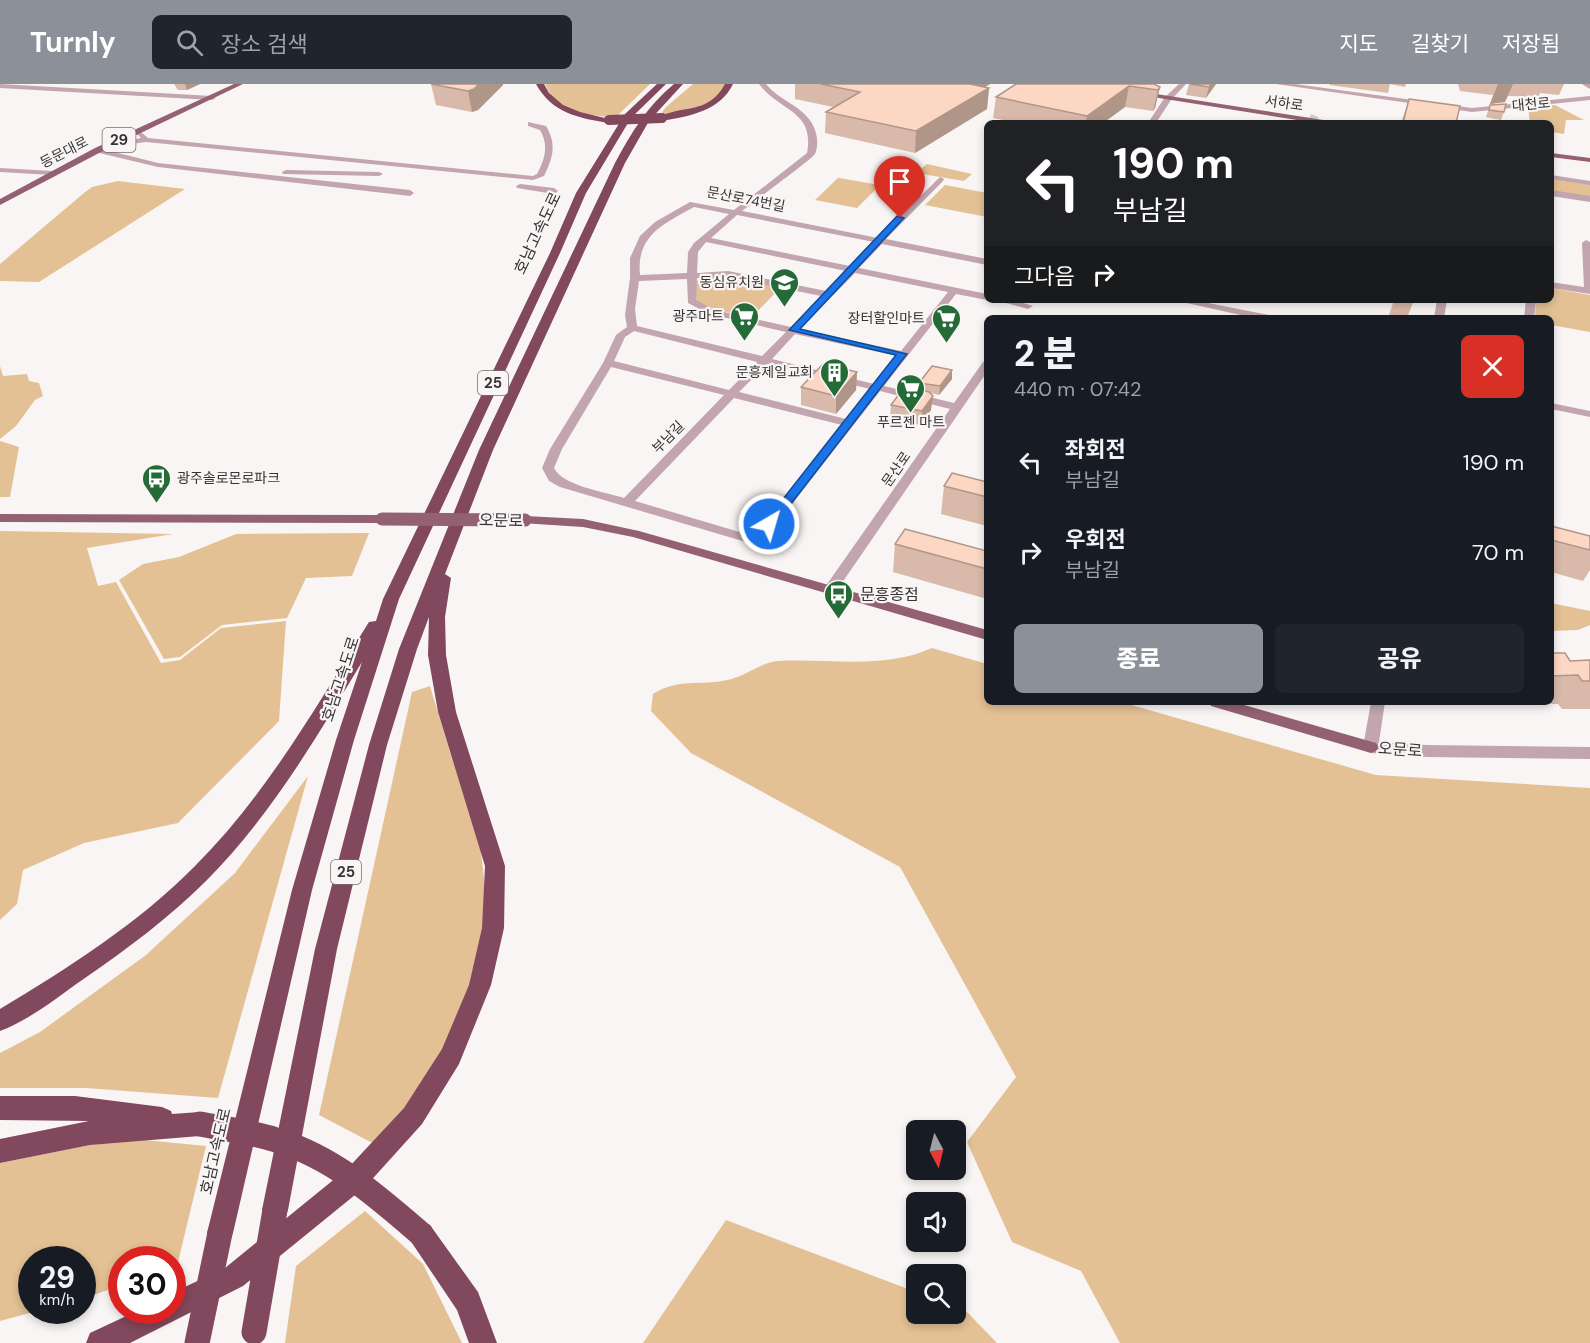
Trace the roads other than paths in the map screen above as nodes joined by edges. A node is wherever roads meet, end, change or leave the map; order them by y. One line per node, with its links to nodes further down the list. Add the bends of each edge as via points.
1 (224, 84): 14 (main road, 동문대로 / 29)
2 (240, 84): 17 (main road, 동문대로 / 29)
3 (540, 84): 6 (highway, bridge, via 544,94 559,108 609,120 662,118 703,108 720,97)
4 (662, 84): 73 (highway, 호남고속도로 / 25, via 628,116 582,193)
5 (679, 84): 71 (highway, 25, via 643,120 620,163 486,450)
6 (729, 84)
7 (762, 84): 42 (street, via 805,118 813,135 813,148 808,157)
8 (1183, 84): 16 (street)
9 (1278, 84): 15 (street, 대천로, via 1471,113)
10 (1586, 84): 12 (street)
11 (0, 86): 14 (street)
12 (1590, 87)
13 (1127, 91): 16 (main road, 서하로)
14 (190, 98): 17 (street); 28 (main road, 동문대로 / 29)
15 (1590, 98)
16 (1168, 99): 18 (street); 19 (main road, 서하로)
17 (209, 100): 21 (main road, 동문대로 / 29)
18 (1154, 120)
19 (1310, 120)
20 (531, 124): 22 (street, via 543,128 551,148 540,176 533,178)
21 (141, 130): 22 (street); 23 (main road, 동문대로 / 29)
22 (146, 140): 23 (street)
23 (109, 145): 24 (main road, 동문대로 / 29)
24 (98, 150): 29 (main road, 동문대로 / 29); 31 (street, via 158,165)
25 (1554, 155): 26 (main road)
26 (1590, 160)
27 (0, 170): 28 (street)
28 (35, 172): 29 (street); 37 (main road, 동문대로 / 29)
29 (52, 173): 41 (main road, 동문대로 / 29)
30 (384, 174): 31 (street, via 297,172)
31 (263, 177): 38 (street)
32 (1554, 177): 35 (street)
33 (428, 178): 36 (street)
34 (940, 179): 44 (street, 부남길)
35 (1590, 183)
36 (554, 191)
37 (0, 192)
38 (411, 193)
39 (1554, 193): 40 (street)
40 (1590, 199)
41 (0, 202)
42 (737, 212): 43 (street); 44 (street, 문산로74번길); 49 (street, 문산로74번길, via 693,204 663,221 639,244 633,267)
43 (705, 239): 47 (street); 48 (street, via 693,252)
44 (878, 241): 46 (street, 문산로74번길); 47 (street, 부남길)
45 (1586, 243): 52 (street)
46 (984, 261)
47 (852, 269): 51 (street); 53 (street, 부남길)
48 (693, 276): 49 (street); 53 (street, via 728,274); 58 (street, via 691,301 701,308)
49 (635, 278): 57 (street, 문산로74번길, via 630,306)
50 (1554, 285): 52 (street)
51 (954, 290): 54 (street); 59 (street)
52 (1590, 291)
53 (826, 294): 58 (street, 부남길)
54 (984, 296)
55 (1193, 303): 56 (street)
56 (1254, 315)
57 (632, 328): 60 (street); 61 (street, via 621,335)
58 (793, 330): 59 (street); 60 (street, 부남길)
59 (902, 354): 63 (street)
60 (764, 360): 63 (street); 64 (street, 부남길)
61 (608, 363): 64 (street); 69 (street, via 548,468 552,478 564,484)
62 (984, 368): 65 (street, 문산로)
63 (876, 387): 65 (street); 68 (street)
64 (733, 393): 68 (street); 69 (street, 부남길)
65 (957, 407): 72 (street, 문산로)
66 (1554, 407): 67 (street)
67 (1590, 418)
68 (849, 423): 69 (street, via 756,541)
69 (626, 503)
70 (0, 518): 72 (main road, 오문로, bridge, via 583,523)
71 (448, 543): 83 (highway, via 437,618 437,655 447,712 495,866 493,928 480,985 451,1056 419,1106 357,1177 234,1277); 85 (highway, 25, bridge, via 408,649 378,745 326,949)
72 (830, 590): 74 (main road, 오문로)
73 (391, 599): 79 (highway, via 302,744 255,812 204,871 138,928); 87 (highway, 호남고속도로 / 25, bridge, via 302,890)
74 (984, 634)
75 (1226, 705): 77 (main road, 오문로)
76 (1378, 705): 77 (street)
77 (1371, 747): 78 (street, 오문로)
78 (1590, 753)
79 (0, 1021)
80 (0, 1108): 81 (highway, via 75,1108)
81 (200, 1124): 82 (highway, via 90,1133); 88 (highway, bridge, via 278,1140 319,1158 366,1186 421,1234 468,1302)
82 (0, 1151)
83 (186, 1301)
84 (140, 1324): 86 (highway)
85 (253, 1337)
86 (100, 1343)
87 (197, 1343)
88 (483, 1343)

